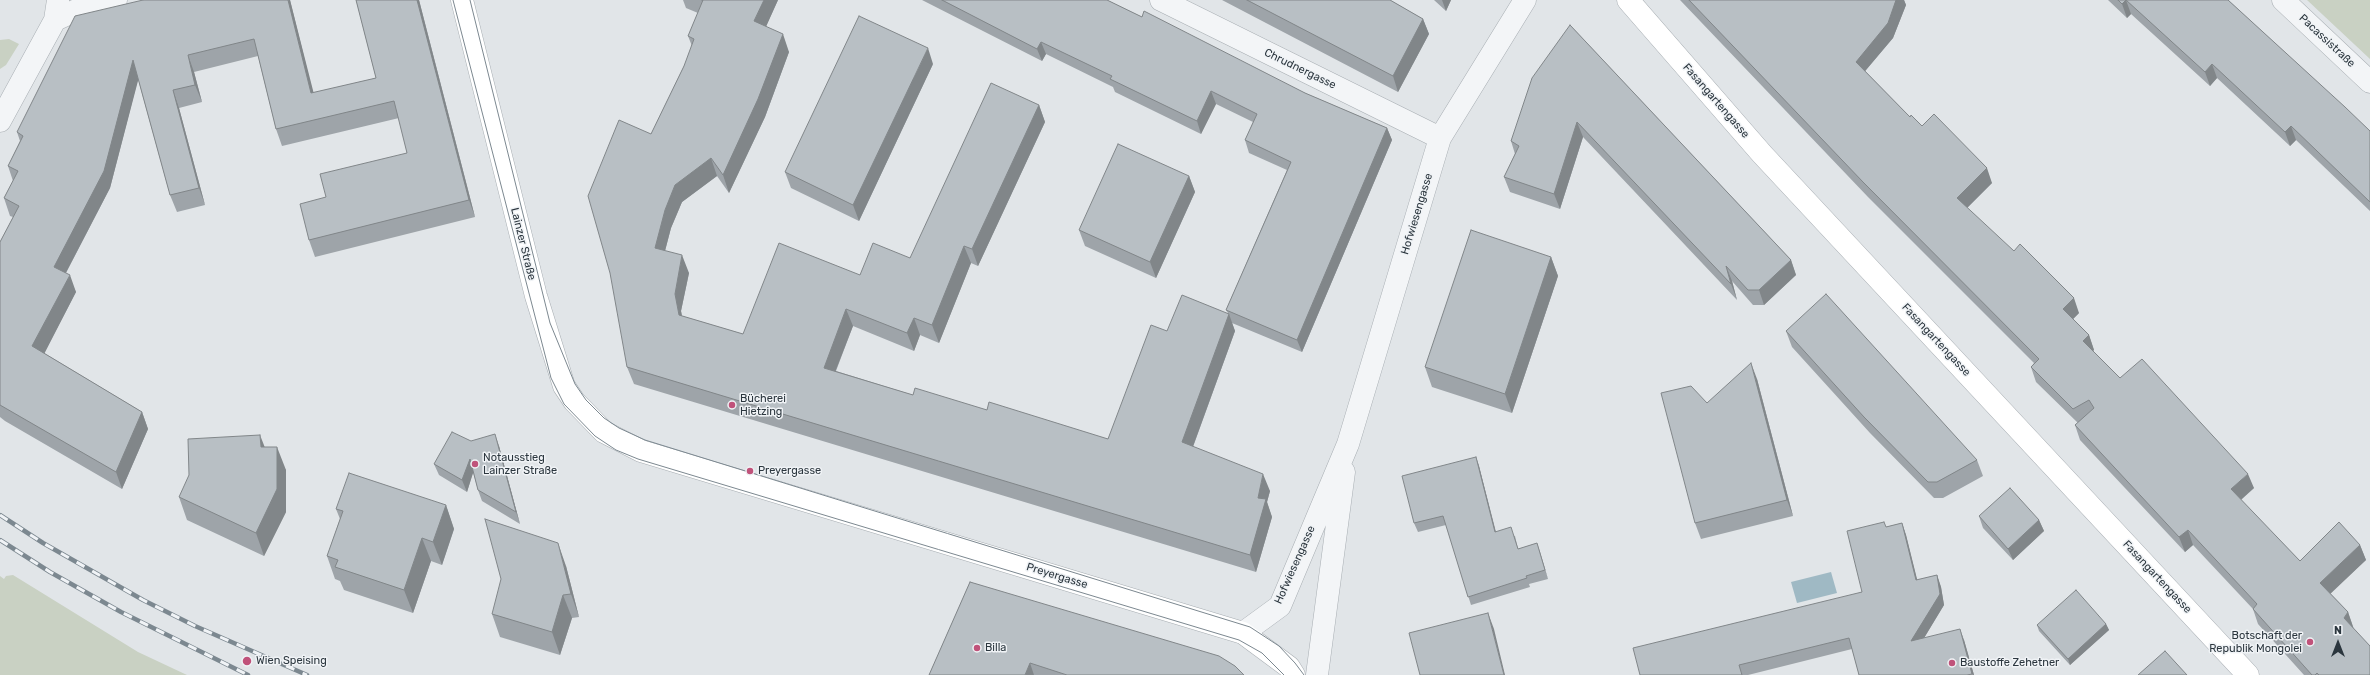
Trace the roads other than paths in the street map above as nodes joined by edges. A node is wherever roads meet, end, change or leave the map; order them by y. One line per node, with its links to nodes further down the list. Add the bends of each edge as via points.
1 (111, 0): 7 (street)
2 (462, 0): 12 (main road, Lainzer Straße, via 536,296 564,386 574,401 604,432)
3 (1161, 0): 10 (street, Chrudnergasse)
4 (1525, 0): 10 (street, Hofwiesengasse)
5 (1628, 0): 16 (main road, Fasangartengasse, via 1762,154)
6 (2283, 0): 8 (street, Pacassistraße)
7 (56, 10): 9 (street)
8 (2370, 82)
9 (0, 121)
10 (1440, 138): 11 (street, Hofwiesengasse)
11 (1348, 444): 13 (street, Hofwiesengasse, via 1280,606); 15 (street, Hofwiesengasse)
12 (641, 451): 13 (main road, Preyergasse)
13 (1243, 633): 14 (main road, via 1289,667)
14 (1294, 675)
15 (1317, 675)
16 (2248, 675)

